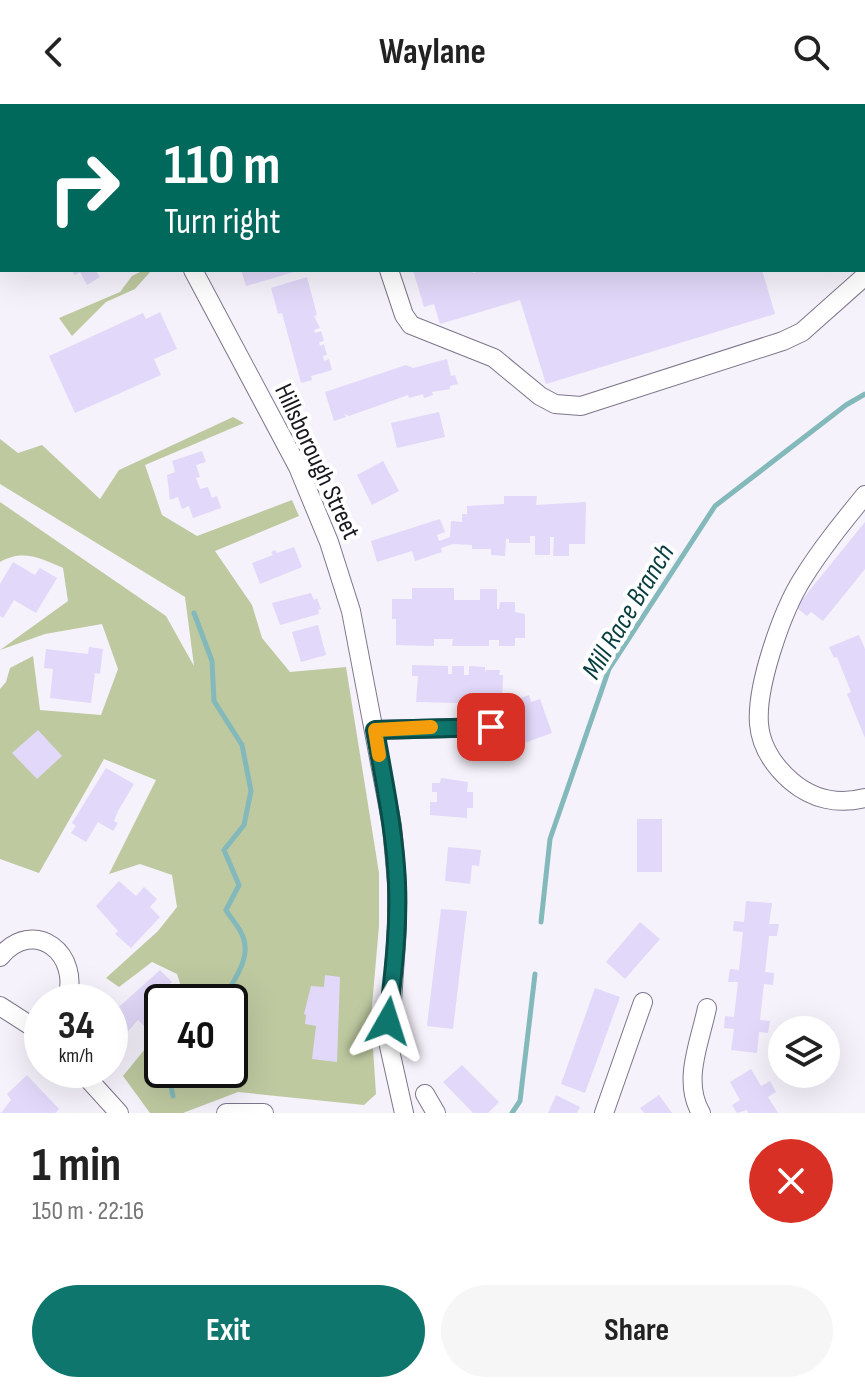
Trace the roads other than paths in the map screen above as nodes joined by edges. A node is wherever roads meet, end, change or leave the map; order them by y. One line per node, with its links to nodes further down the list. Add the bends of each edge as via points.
1 (194, 272): 6 (street, Hillsborough Street, via 298,467 329,542 351,611)
2 (390, 272): 3 (street, via 411,325 494,358 555,404 581,406 783,341 802,332)
3 (865, 276)
4 (865, 495): 7 (street, via 800,582 780,629 759,723 777,768 799,788 826,800)
5 (491, 727): 6 (street)
6 (375, 730): 16 (street, Hillsborough Street, via 397,883 388,1021)
7 (865, 798)
8 (0, 957): 9 (street, via 29,939 44,941 67,963)
9 (70, 984)
10 (643, 1002): 21 (street)
11 (0, 1006): 13 (street)
12 (707, 1008): 22 (street, via 691,1081)
13 (24, 1021)
14 (96, 1088): 17 (street)
15 (425, 1094): 20 (street)
16 (401, 1112)
17 (119, 1113)
18 (226, 1113): 19 (street)
19 (264, 1113)
20 (436, 1113)
21 (604, 1113)
22 (701, 1113)

